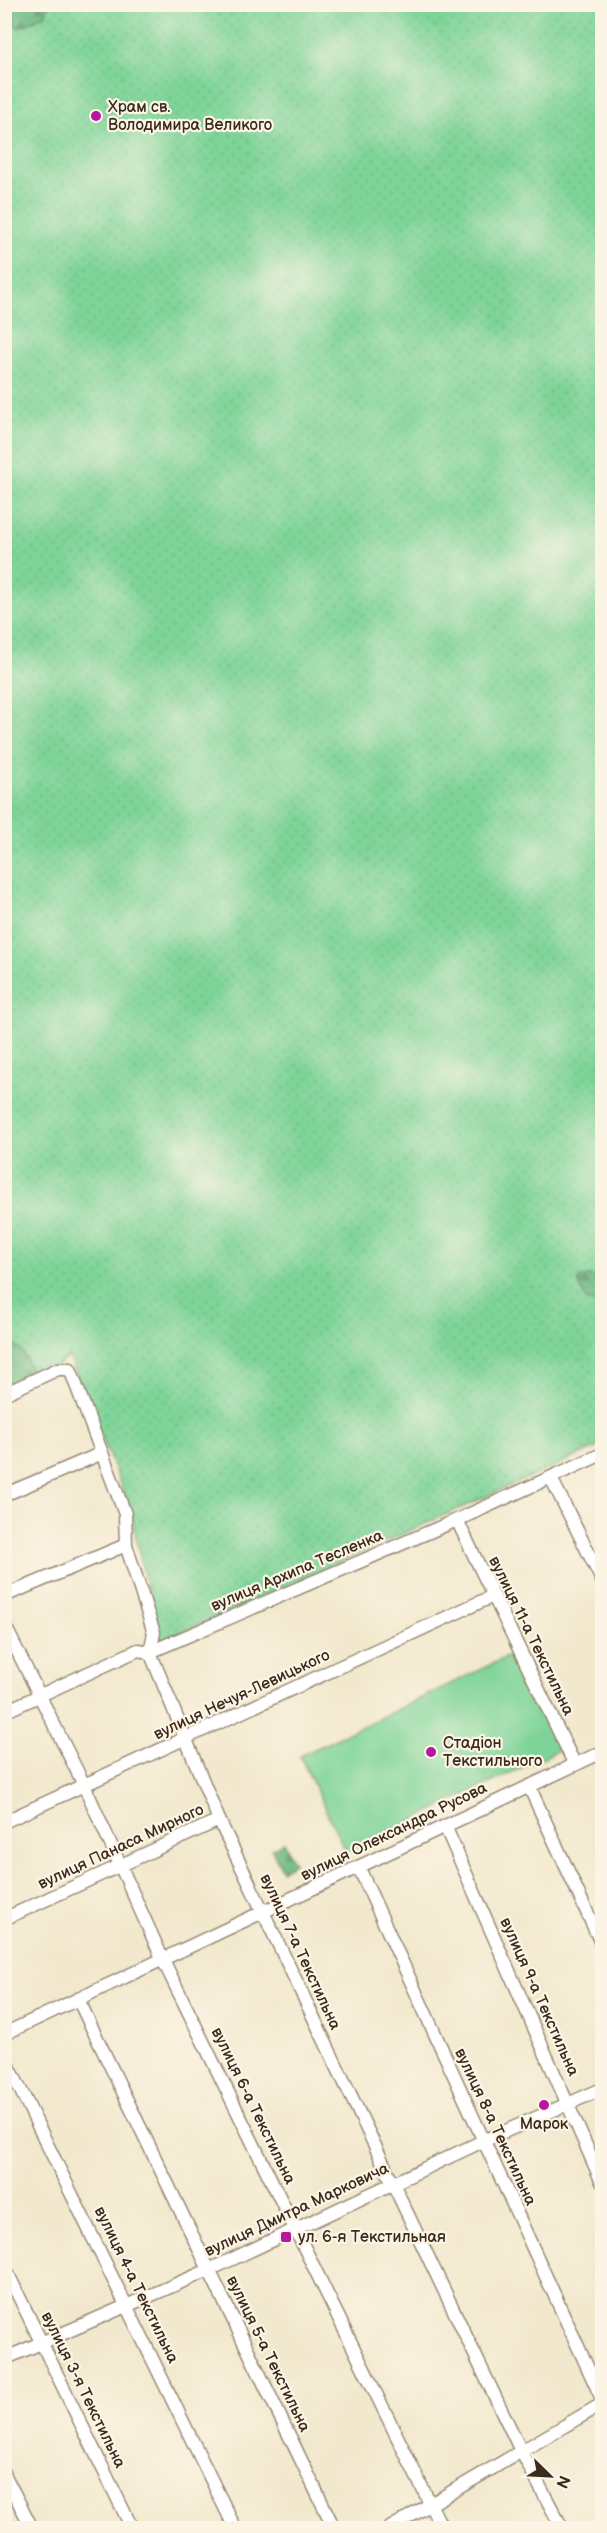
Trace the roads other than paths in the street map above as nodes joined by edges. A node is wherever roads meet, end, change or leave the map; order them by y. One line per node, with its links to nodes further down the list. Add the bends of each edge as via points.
1 (4, 1394): 2 (street, вулиця 7-а Текстильна, via 58,1369 70,1369)
2 (100, 1454): 5 (street); 7 (street, вулиця 7-а Текстильна, via 125,1514)
3 (603, 1454): 4 (street, вулиця Архипа Тесленка)
4 (551, 1478): 6 (street, вулиця Архипа Тесленка); 8 (street)
5 (4, 1495)
6 (457, 1521): 10 (street, вулиця 11-а Текстильна); 12 (street, вулиця Архипа Тесленка)
7 (126, 1545): 9 (street); 12 (street, вулиця 7-а Текстильна, via 154,1633)
8 (603, 1580)
9 (4, 1596)
10 (493, 1596): 15 (street, вулиця Нечуя-Левицького); 17 (street, вулиця 11-а Текстильна)
11 (4, 1624): 13 (street, вулиця 6-а Текстильна)
12 (150, 1652): 13 (street, вулиця Архипа Тесленка, via 138,1650); 15 (street, вулиця 7-а Текстильна)
13 (40, 1696): 14 (street, вулиця Архипа Тесленка); 18 (street, вулиця 6-а Текстильна)
14 (4, 1712)
15 (186, 1740): 18 (street, вулиця Нечуя-Левицького); 20 (street, вулиця 7-а Текстильна)
16 (603, 1752): 17 (street, вулиця Олександра Русова)
17 (575, 1765): 19 (street, вулиця Олександра Русова)
18 (84, 1785): 21 (street, вулиця Нечуя-Левицького); 23 (street, вулиця 6-а Текстильна)
19 (529, 1786): 22 (street, вулиця Олександра Русова); 27 (street)
20 (219, 1820): 23 (street, вулиця Панаса Мирного); 25 (street, вулиця 7-а Текстильна)
21 (4, 1822)
22 (445, 1826): 24 (street, вулиця Олександра Русова); 33 (street, вулиця 9-а Текстильна)
23 (120, 1865): 26 (street, вулиця Панаса Мирного); 28 (street, вулиця 6-а Текстильна)
24 (359, 1868): 25 (street, вулиця Олександра Русова); 34 (street, вулиця 8-а Текстильна)
25 (263, 1913): 28 (street, вулиця Олександра Русова); 36 (street, вулиця 7-а Текстильна)
26 (4, 1919)
27 (603, 1945)
28 (163, 1960): 29 (street, вулиця Олександра Русова); 37 (street, вулиця 6-а Текстильна)
29 (78, 1999): 30 (street, вулиця Олександра Русова); 39 (street, вулиця 5-а Текстильна)
30 (4, 2034)
31 (4, 2056): 40 (street, вулиця 4-а Текстильна)
32 (603, 2089): 33 (street, вулиця Дмитра Марковича)
33 (569, 2105): 34 (street, вулиця Дмитра Марковича); 35 (street, вулиця 9-а Текстильна)
34 (483, 2141): 36 (street, вулиця Дмитра Марковича); 43 (street, вулиця 8-а Текстильна)
35 (603, 2182)
36 (392, 2184): 37 (street, вулиця Дмитра Марковича); 44 (street, вулиця 7-а Текстильна)
37 (295, 2229): 39 (street, вулиця Дмитра Марковича); 46 (street, вулиця 6-а Текстильна)
38 (4, 2266): 41 (street, вулиця 3-я Текстильна)
39 (208, 2270): 40 (street, вулиця Дмитра Марковича); 50 (street, вулиця 5-а Текстильна)
40 (128, 2306): 41 (street, вулиця Дмитра Марковича); 49 (street, вулиця 4-а Текстильна)
41 (42, 2342): 42 (street, вулиця Дмитра Марковича); 48 (street, вулиця 3-я Текстильна)
42 (4, 2359)
43 (603, 2401): 44 (street)
44 (521, 2451): 46 (street); 53 (street, вулиця 7-а Текстильна)
45 (4, 2474): 47 (street)
46 (431, 2506): 51 (street); 52 (street, вулиця 6-а Текстильна)
47 (32, 2529)
48 (132, 2529)
49 (235, 2529)
50 (334, 2529)
51 (390, 2529)
52 (442, 2529)
53 (562, 2529)

